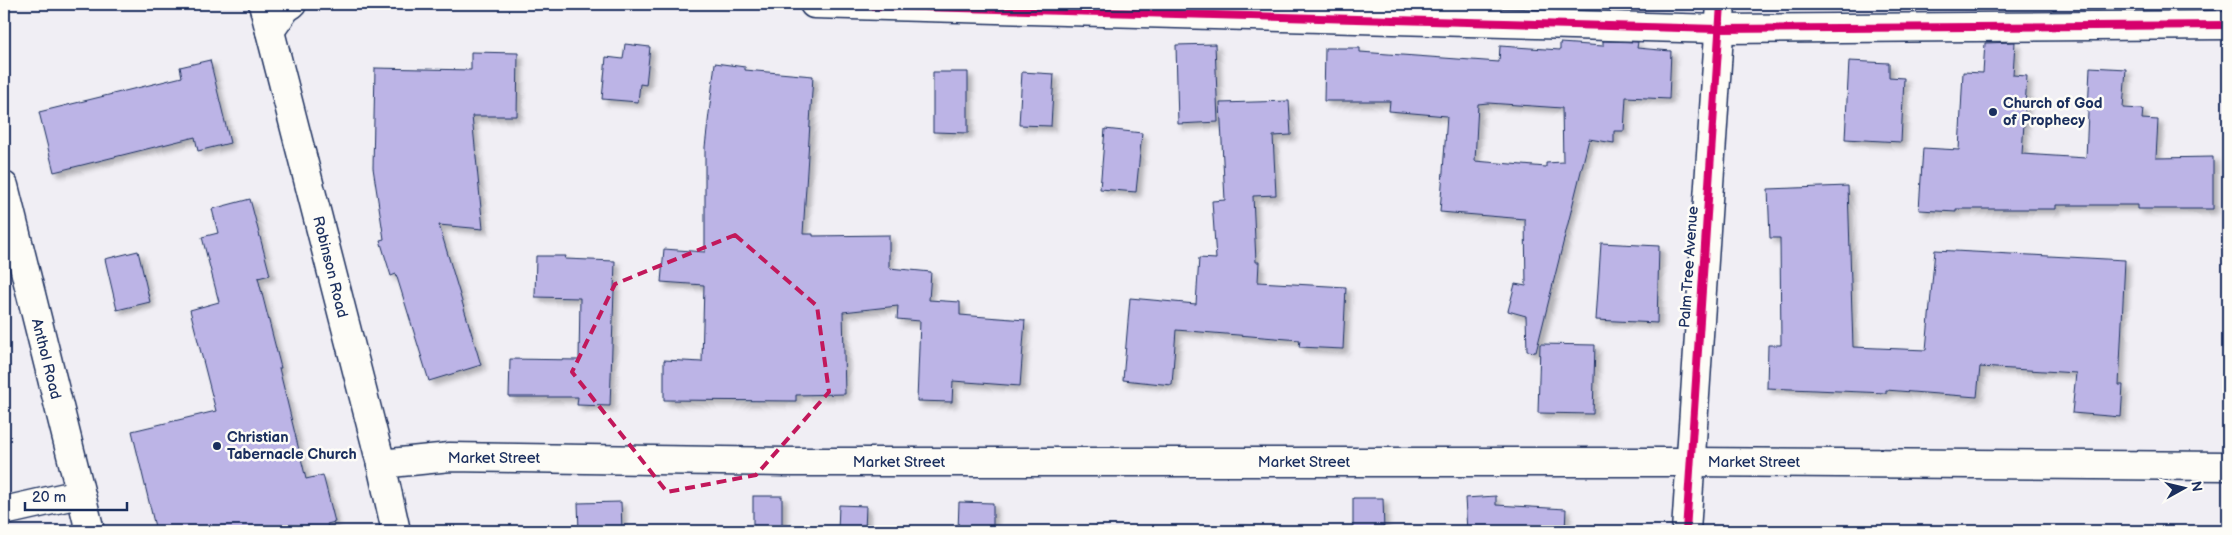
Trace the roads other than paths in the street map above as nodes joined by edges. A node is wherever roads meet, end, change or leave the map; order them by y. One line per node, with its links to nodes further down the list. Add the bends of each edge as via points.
1 (263, 4): 6 (street, Robinson Road)
2 (292, 4): 6 (street)
3 (814, 4): 4 (street)
4 (1719, 17): 5 (street); 8 (street, Palm Tree Avenue)
5 (2228, 25)
6 (270, 31): 9 (street, Robinson Road)
7 (4, 186): 11 (street, Anthol Road)
8 (1690, 462): 9 (street, Market Street, via 783,462 450,457); 10 (street, Market Street); 15 (street, Palm Tree Avenue)
9 (381, 464): 14 (street, Robinson Road)
10 (2228, 466)
11 (80, 494): 12 (street); 13 (street, Anthol Road)
12 (4, 511)
13 (90, 531)
14 (396, 531)
15 (1686, 531)

